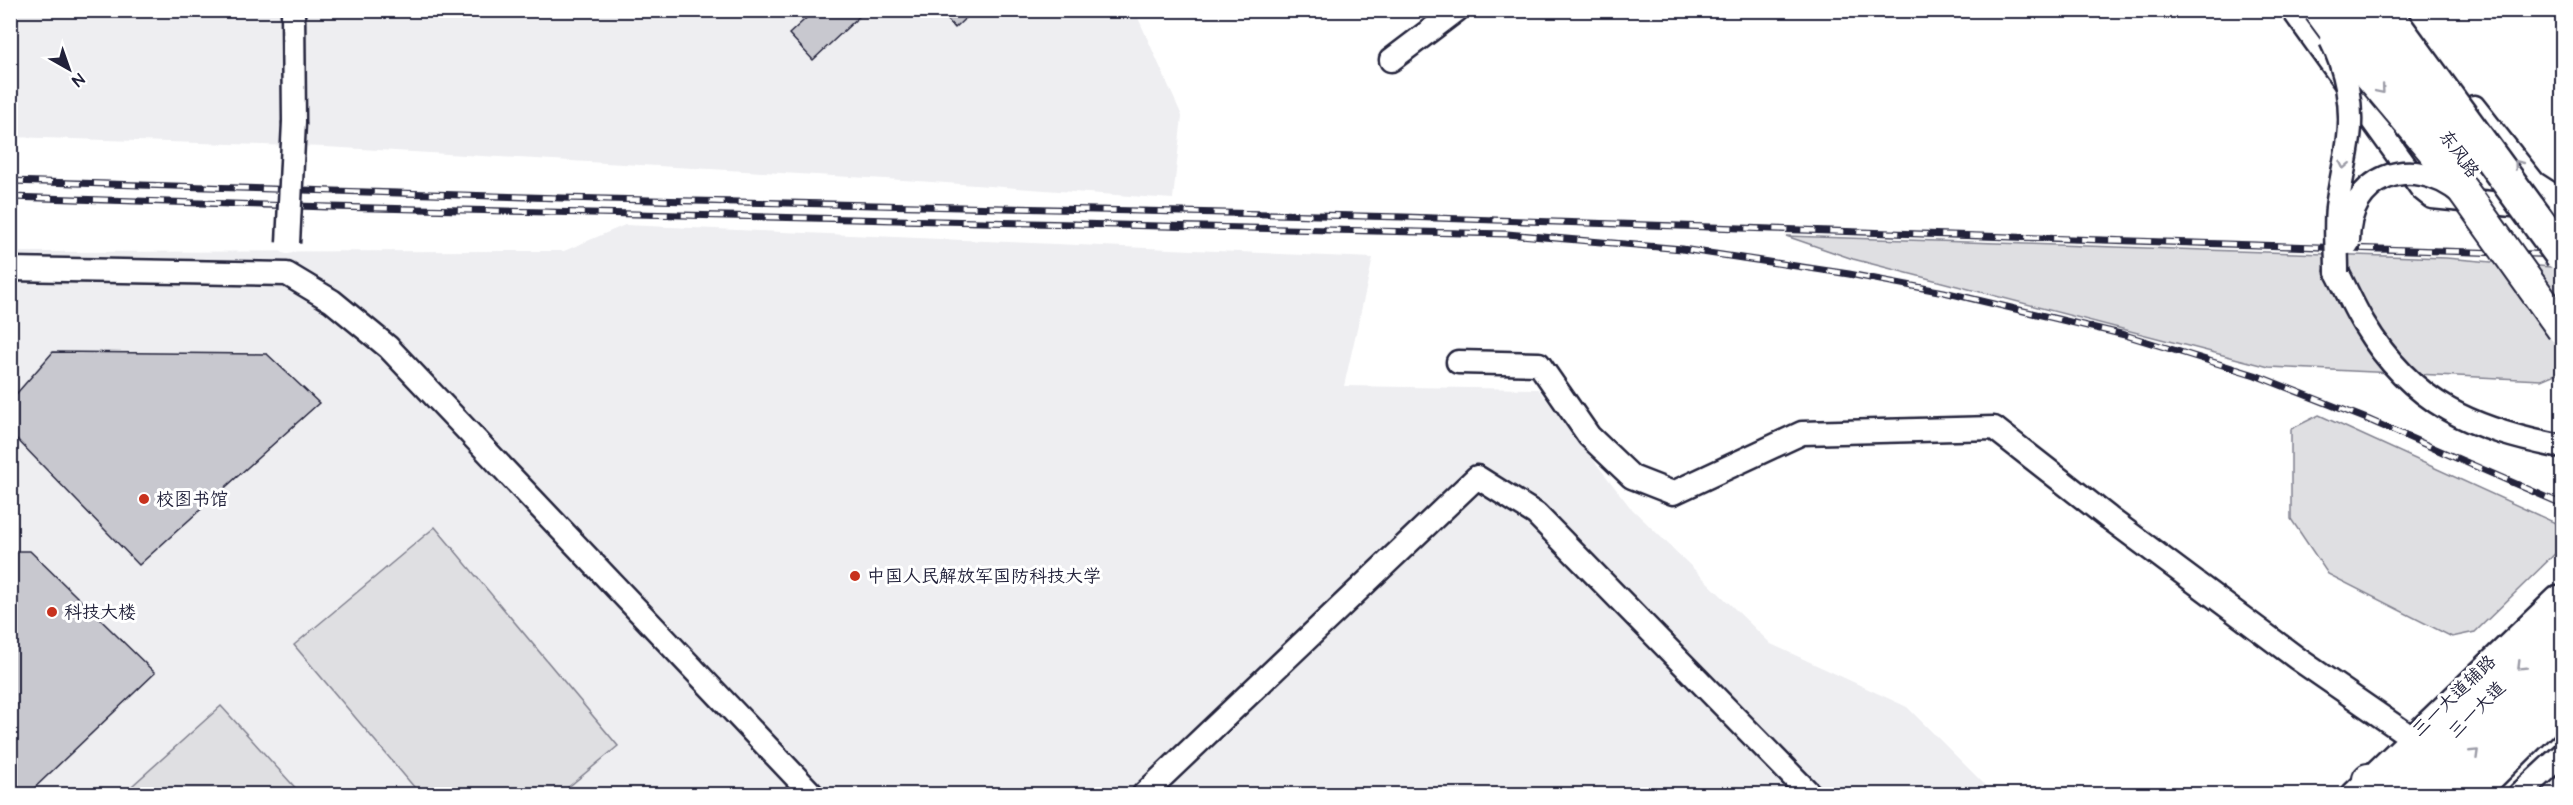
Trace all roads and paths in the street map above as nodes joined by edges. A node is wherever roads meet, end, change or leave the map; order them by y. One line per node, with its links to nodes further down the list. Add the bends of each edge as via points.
1 (293, 10): 16 (street, bridge, via 294,123)
2 (1457, 10): 9 (street)
3 (2293, 10): 12 (street, via 2385,140 2432,197)
4 (2313, 10): 15 (street, one-way to 15, bridge, via 2339,55 2350,112 2337,210)
5 (2319, 10): 10 (main road, one-way to 10, bridge)
6 (2355, 10): 17 (main road, 东风路, bridge)
7 (2383, 10): 13 (highway, bridge)
8 (2399, 10): 11 (street, one-way to 8, via 2522,170)
9 (1391, 60)
10 (2470, 200): 15 (street, bridge, via 2447,183 2423,173 2402,172 2380,180 2363,195 2351,219); 18 (main road, bridge)
11 (2562, 201)
12 (2562, 210)
13 (2562, 255)
14 (10, 269): 16 (street)
15 (2344, 270): 20 (street, via 2384,334 2437,389 2460,403 2535,429)
16 (287, 274): 28 (street, via 332,301 388,347)
17 (2562, 297)
18 (2562, 329)
19 (1458, 362): 24 (street, via 1539,364 1589,436 1632,477 1673,494 1802,433 1994,428 2298,659)
20 (2560, 442)
21 (2560, 611): 24 (street, 三一大道辅路); 26 (highway, 三一大道, one-way to 26)
22 (2562, 668): 30 (highway, 三一大道, one-way to 22)
23 (2562, 702): 31 (highway)
24 (2411, 737): 26 (street, 三一大道辅路)
25 (2562, 755): 32 (street)
26 (2368, 791)
27 (1809, 794): 29 (street, via 1536,514 1477,477)
28 (812, 795)
29 (1144, 795)
30 (2433, 795)
31 (2469, 795)
32 (2520, 795)

